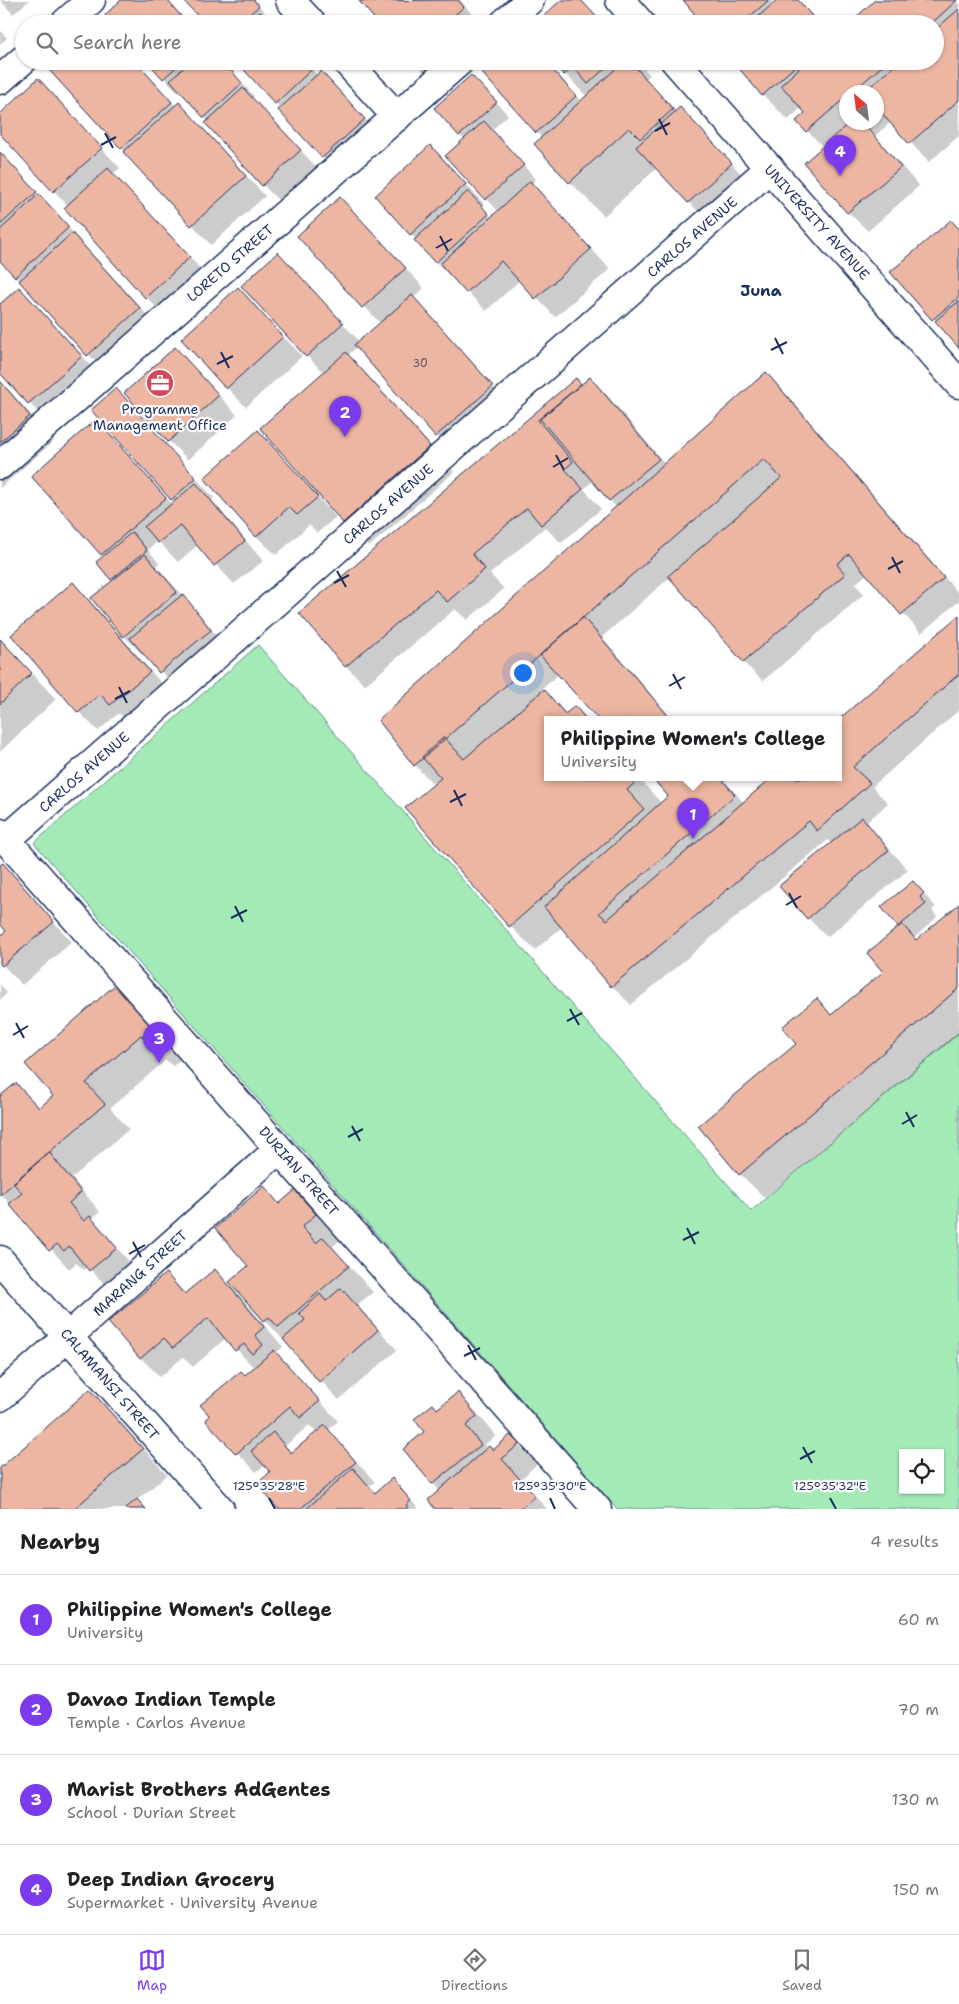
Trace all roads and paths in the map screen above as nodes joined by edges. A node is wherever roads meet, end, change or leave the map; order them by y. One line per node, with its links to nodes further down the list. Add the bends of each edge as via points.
1 (91, 0): 5 (street)
2 (290, 0): 6 (street)
3 (530, 0): 7 (street)
4 (620, 0): 8 (street)
5 (74, 15)
6 (304, 15)
7 (513, 15)
8 (633, 15)
9 (15, 67): 13 (street)
10 (354, 70): 14 (street)
11 (450, 70): 14 (street, LORETO STREET)
12 (683, 70): 15 (street, UNIVERSITY AVENUE)
13 (0, 80)
14 (397, 117): 17 (street, LORETO STREET)
15 (770, 168): 16 (street, UNIVERSITY AVENUE); 18 (street, CARLOS AVENUE)
16 (959, 384)
17 (0, 464)
18 (3, 837): 19 (street, DURIAN STREET)
19 (279, 1148): 21 (street, MARANG STREET); 24 (street, DURIAN STREET)
20 (0, 1260): 21 (street, CALAMANSI STREET)
21 (68, 1337): 22 (street, MARANG STREET); 23 (street, CALAMANSI STREET)
22 (0, 1397)
23 (220, 1509)
24 (597, 1509)

